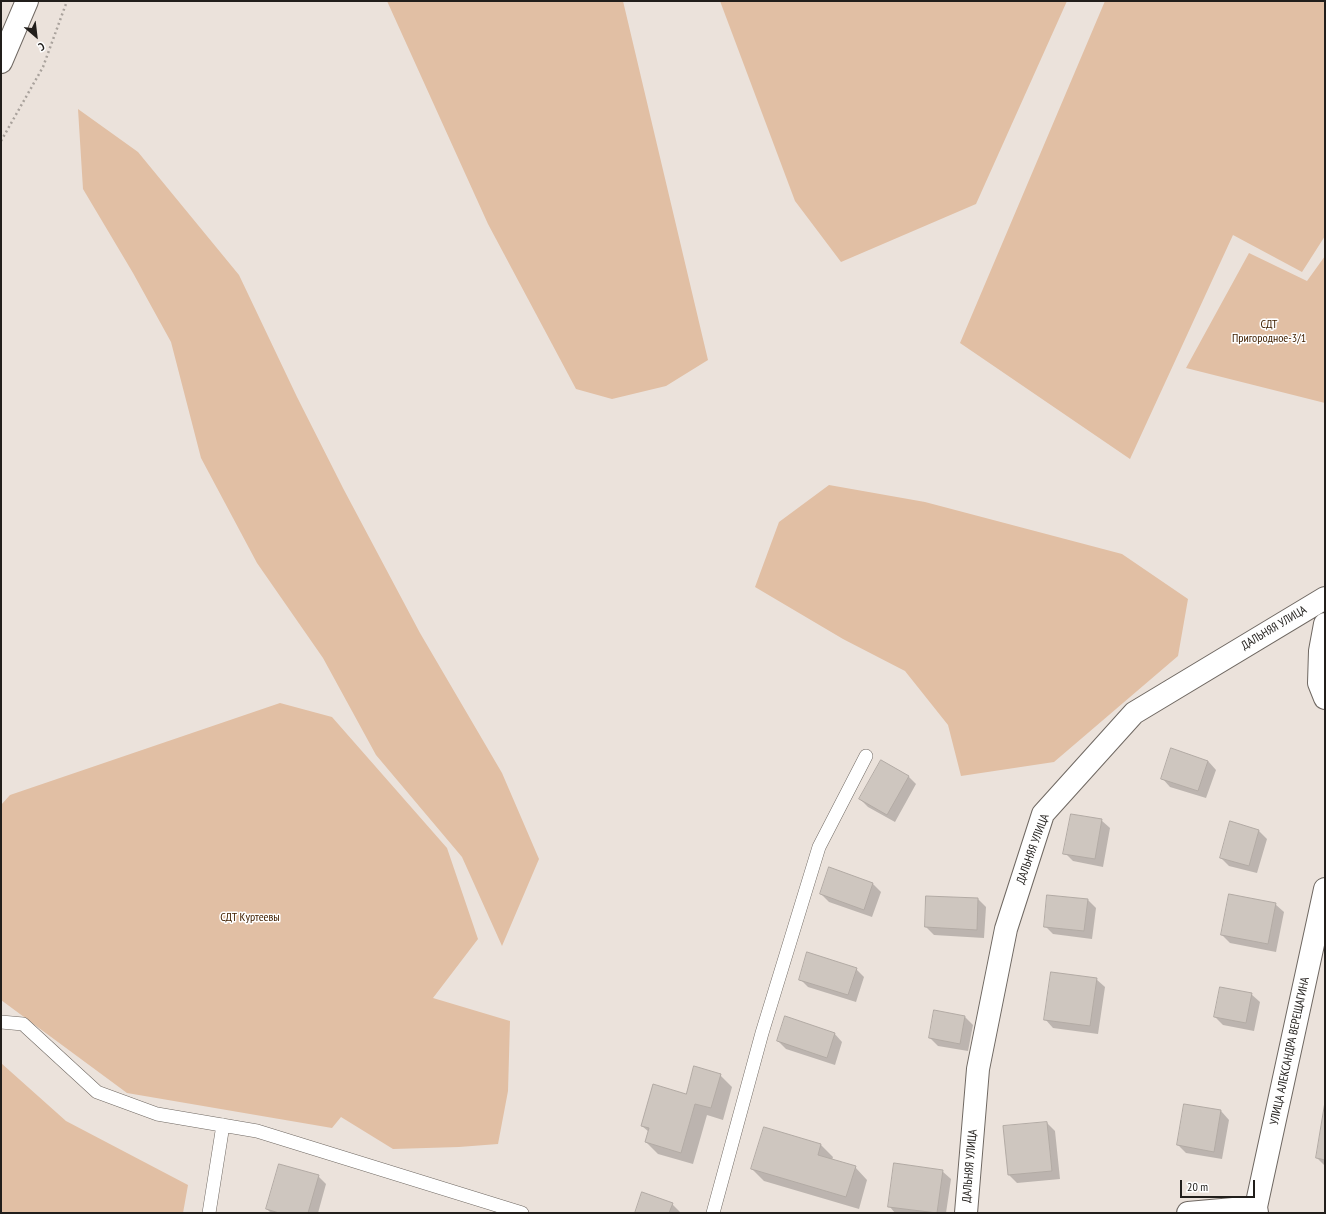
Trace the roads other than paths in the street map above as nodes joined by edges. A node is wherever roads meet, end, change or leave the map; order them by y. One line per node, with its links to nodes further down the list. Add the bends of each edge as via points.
1 (27, 1): 2 (main road)
2 (1, 62)
3 (1325, 598): 14 (main road, ДАЛЬНЯЯ УЛИЦА, via 1134,713 1043,814 1006,929 978,1069)
4 (1325, 624): 5 (main road, via 1318,683)
5 (1325, 698)
6 (866, 756): 13 (lane, via 819,847 762,1033)
7 (1325, 889): 10 (main road, УЛИЦА АЛЕКСАНДРА ВЕРЕЩАГИНА)
8 (1, 1022): 9 (lane, via 23,1024 96,1092 157,1114)
9 (223, 1126): 11 (lane); 12 (lane, via 258,1131)
10 (1256, 1210): 15 (main road)
11 (209, 1213)
12 (522, 1213)
13 (713, 1213)
14 (966, 1213)
15 (1188, 1213)

